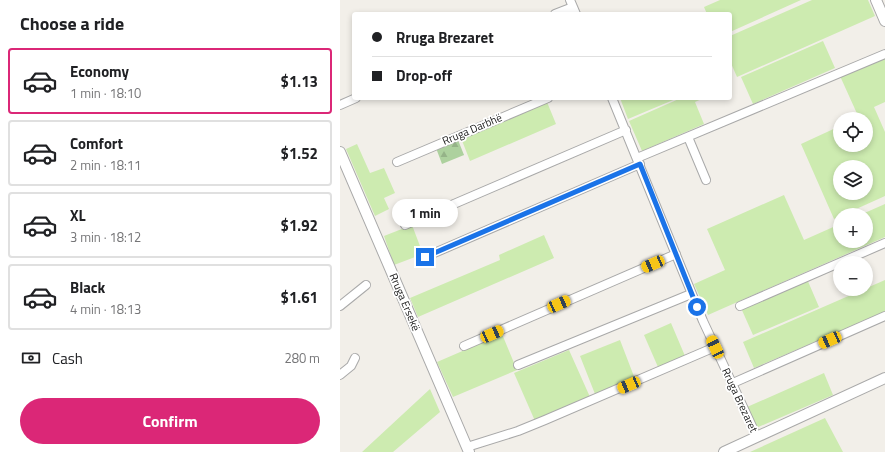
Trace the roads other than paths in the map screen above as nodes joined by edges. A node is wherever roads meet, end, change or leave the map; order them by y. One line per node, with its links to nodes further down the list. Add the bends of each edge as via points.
1 (876, 0): 4 (street)
2 (573, 7): 3 (street)
3 (560, 12)
4 (885, 21)
5 (885, 54): 11 (street)
6 (352, 100): 9 (street)
7 (543, 100): 14 (street, Rruga Darbhë)
8 (613, 100): 10 (street, Rruga Brezaret)
9 (340, 105)
10 (626, 130): 13 (street, Rruga Brezaret); 16 (street)
11 (688, 137): 13 (street); 15 (street)
12 (340, 152): 33 (street, Rruga Ersekë)
13 (639, 161): 18 (street, Rruga Brezaret); 19 (street)
14 (397, 162)
15 (706, 180)
16 (405, 225)
17 (885, 243): 23 (street)
18 (676, 254): 21 (street, Rruga Brezaret); 25 (street)
19 (425, 257)
20 (366, 285): 22 (street)
21 (692, 294): 26 (street, Rruga Brezaret); 28 (street)
22 (340, 306)
23 (740, 306)
24 (885, 316): 31 (street)
25 (464, 346)
26 (715, 347): 31 (street, Rruga Brezaret); 33 (street, via 532,425)
27 (355, 358): 29 (street, via 351,366)
28 (518, 365)
29 (340, 375)
30 (885, 378): 32 (street)
31 (733, 383): 32 (street, Rruga Brezaret)
32 (757, 437): 34 (street)
33 (468, 449)
34 (724, 452)

